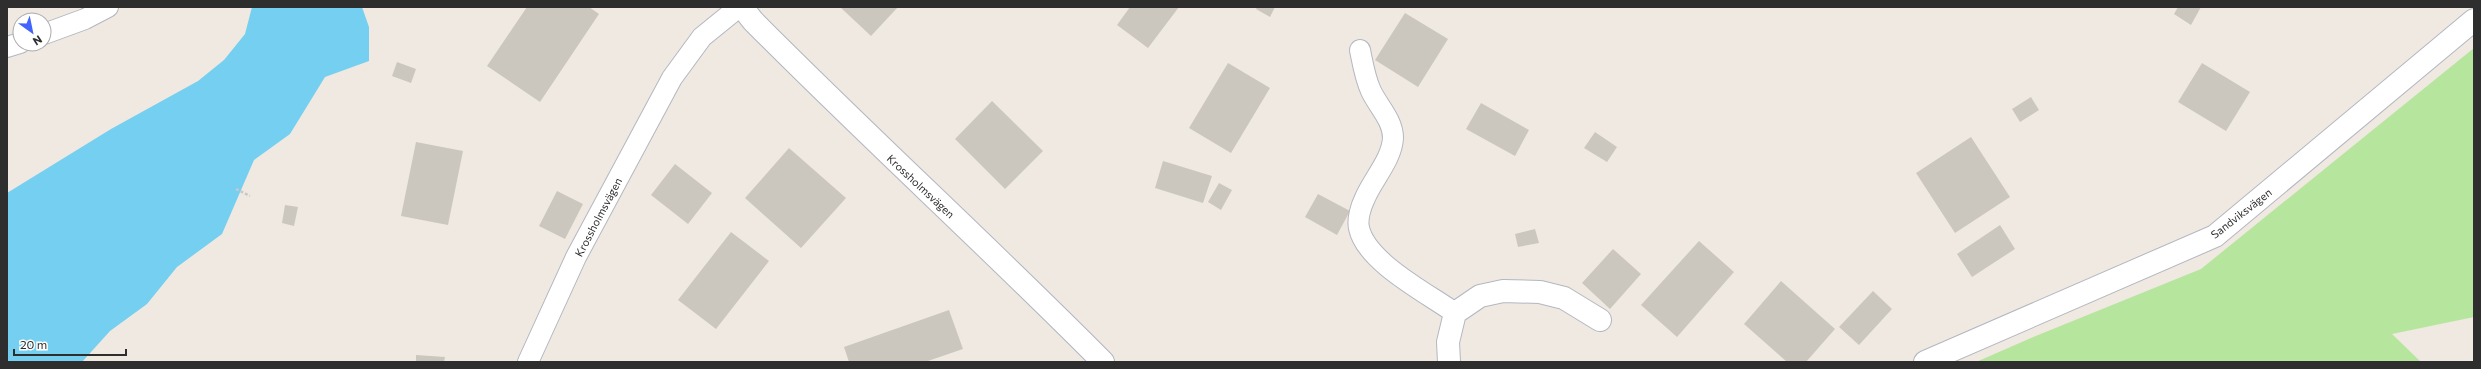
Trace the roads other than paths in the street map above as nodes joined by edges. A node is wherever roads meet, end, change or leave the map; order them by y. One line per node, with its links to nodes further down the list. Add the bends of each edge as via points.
1 (108, 7): 4 (lane)
2 (741, 7): 8 (lane, Krossholmsvägen, via 702,37 672,78 576,257); 9 (street, Krossholmsvägen, via 841,110 1016,275)
3 (2474, 20): 11 (street, Sandviksvägen, via 2215,236)
4 (52, 31)
5 (1360, 50): 6 (lane, via 1365,76 1371,92 1390,123 1393,138 1389,152 1362,205 1359,226 1362,238 1377,258)
6 (1455, 313): 7 (street, via 1480,296 1503,291 1540,292 1564,298); 10 (street, via 1448,342)
7 (1600, 320)
8 (528, 362)
9 (1103, 362)
10 (1449, 362)
11 (1925, 362)

